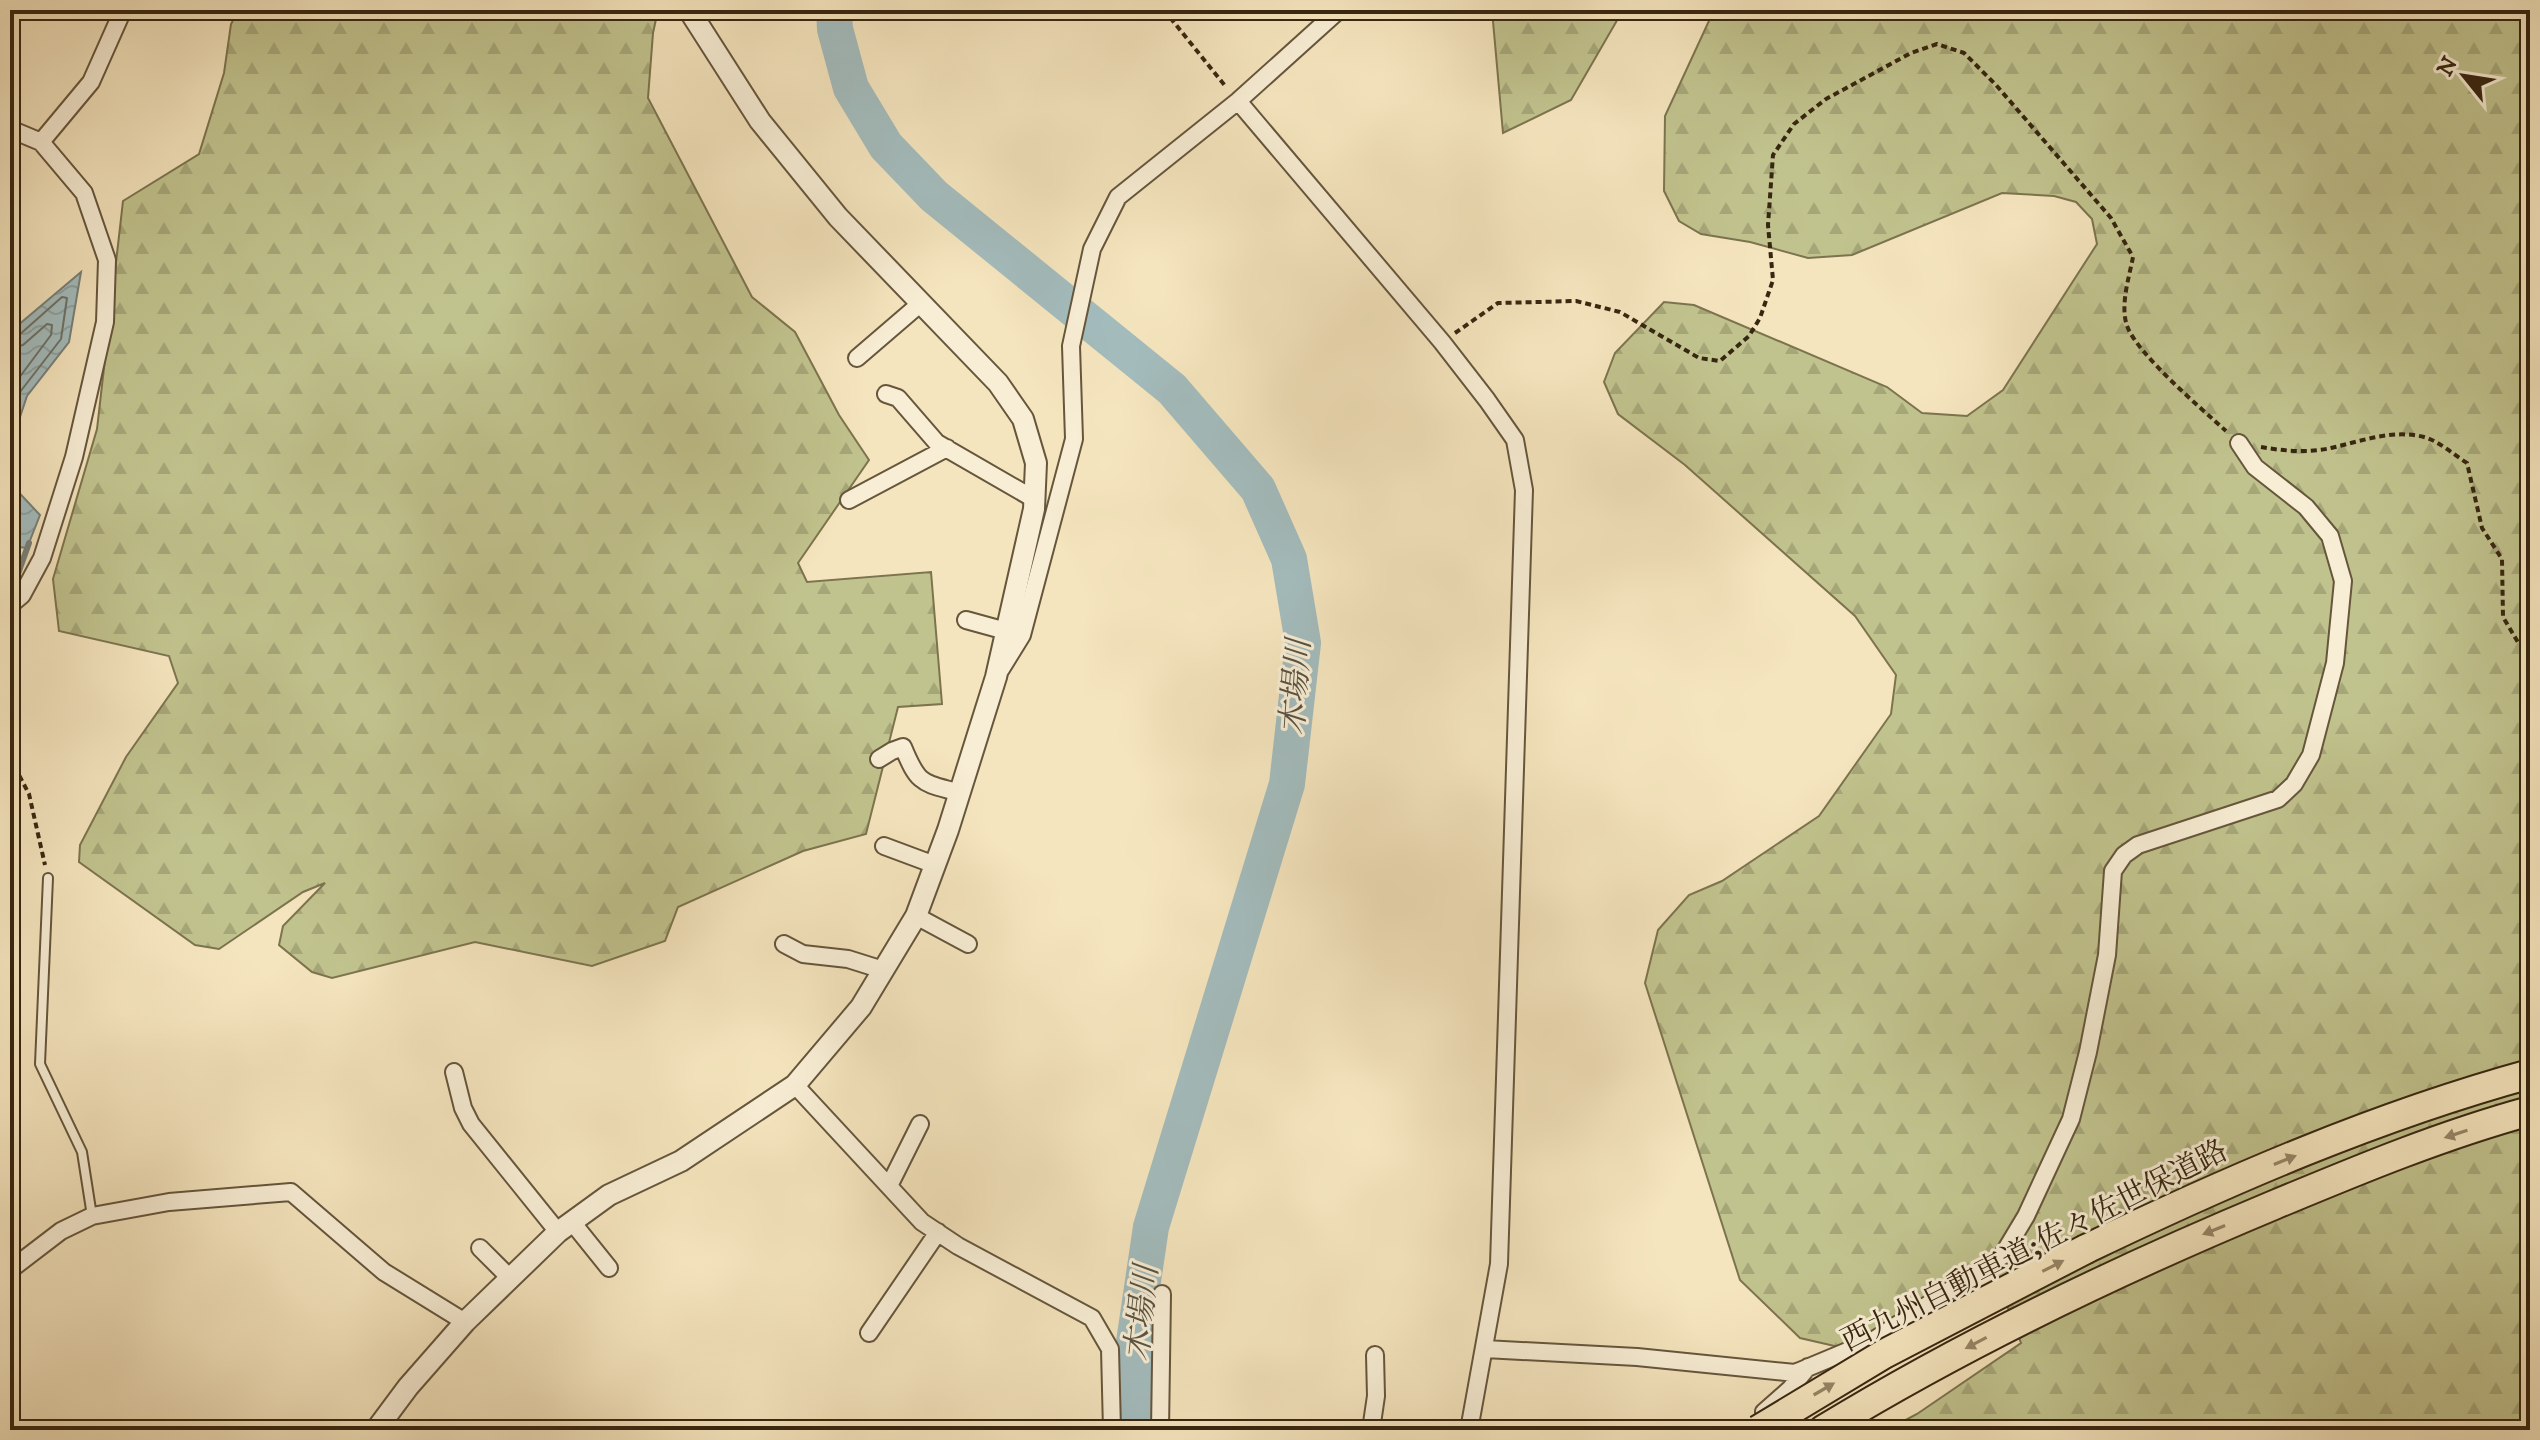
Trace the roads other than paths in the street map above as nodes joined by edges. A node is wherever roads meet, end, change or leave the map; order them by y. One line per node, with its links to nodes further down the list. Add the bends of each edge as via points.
1 (123, 10): 6 (street, via 91,82)
2 (689, 10): 7 (street, via 760,121 838,217)
3 (1339, 10): 4 (street)
4 (1238, 101): 17 (street, via 1118,197 1092,249 1071,346 1074,439 1022,635); 43 (street, via 1442,342 1515,440 1524,490 1499,1264)
5 (10, 129): 6 (street)
6 (41, 142): 14 (street, via 84,193 97,225 107,260 105,322 74,457 42,558)
7 (921, 303): 8 (street); 12 (street, via 998,383 1023,419 1036,463)
8 (857, 358)
9 (886, 394): 11 (street, via 898,398)
10 (2239, 443): 45 (street, via 2255,467 2306,507 2330,536 2343,581 2335,663 2311,755 2278,799 2138,845 2124,855 2113,871 2107,955 2071,1119 2002,1256 1874,1340)
11 (947, 448): 12 (street); 13 (street)
12 (1034, 499): 16 (street)
13 (849, 500)
14 (15, 600)
15 (966, 620): 16 (street)
16 (1006, 631): 17 (street)
17 (996, 677): 19 (street)
18 (879, 759): 19 (street, via 903,747 922,782)
19 (960, 793): 21 (street)
20 (884, 846): 21 (street)
21 (935, 865): 23 (street)
22 (48, 878): 33 (lane, via 40,1064 82,1152)
23 (916, 916): 25 (street); 26 (street)
24 (784, 944): 26 (street, via 803,954)
25 (968, 944)
26 (883, 970): 29 (street, via 861,1007)
27 (454, 1072): 34 (street, via 471,1124)
28 (2530, 1074): 51 (highway, 西九州自動車道;佐々佐世保道路, one-way to 28, bridge, via 1884,1354 2183,1202 2394,1118)
29 (795, 1085): 32 (street); 34 (street, via 681,1161 609,1195)
30 (2530, 1111): 53 (highway, 西九州自動車道;佐々佐世保道路, one-way to 53, via 2405,1151 2182,1243 2070,1294)
31 (920, 1124): 32 (street)
32 (889, 1186): 35 (street)
33 (92, 1216): 38 (street, via 61,1231); 41 (street, via 169,1202 291,1192 384,1272)
34 (565, 1227): 37 (street); 39 (street)
35 (938, 1232): 42 (street); 47 (street, via 1092,1318 1110,1349)
36 (480, 1248): 39 (street)
37 (609, 1268)
38 (10, 1270)
39 (510, 1278): 41 (street)
40 (1162, 1294): 48 (street)
41 (465, 1322): 46 (street)
42 (869, 1333)
43 (1485, 1349): 45 (street, via 1795,1373); 50 (street)
44 (1375, 1355): 49 (street)
45 (1809, 1366): 52 (street, via 1764,1412)
46 (376, 1430)
47 (1112, 1430)
48 (1160, 1430)
49 (1371, 1430)
50 (1469, 1430)
51 (1758, 1430)
52 (1769, 1430)
53 (1823, 1430)

